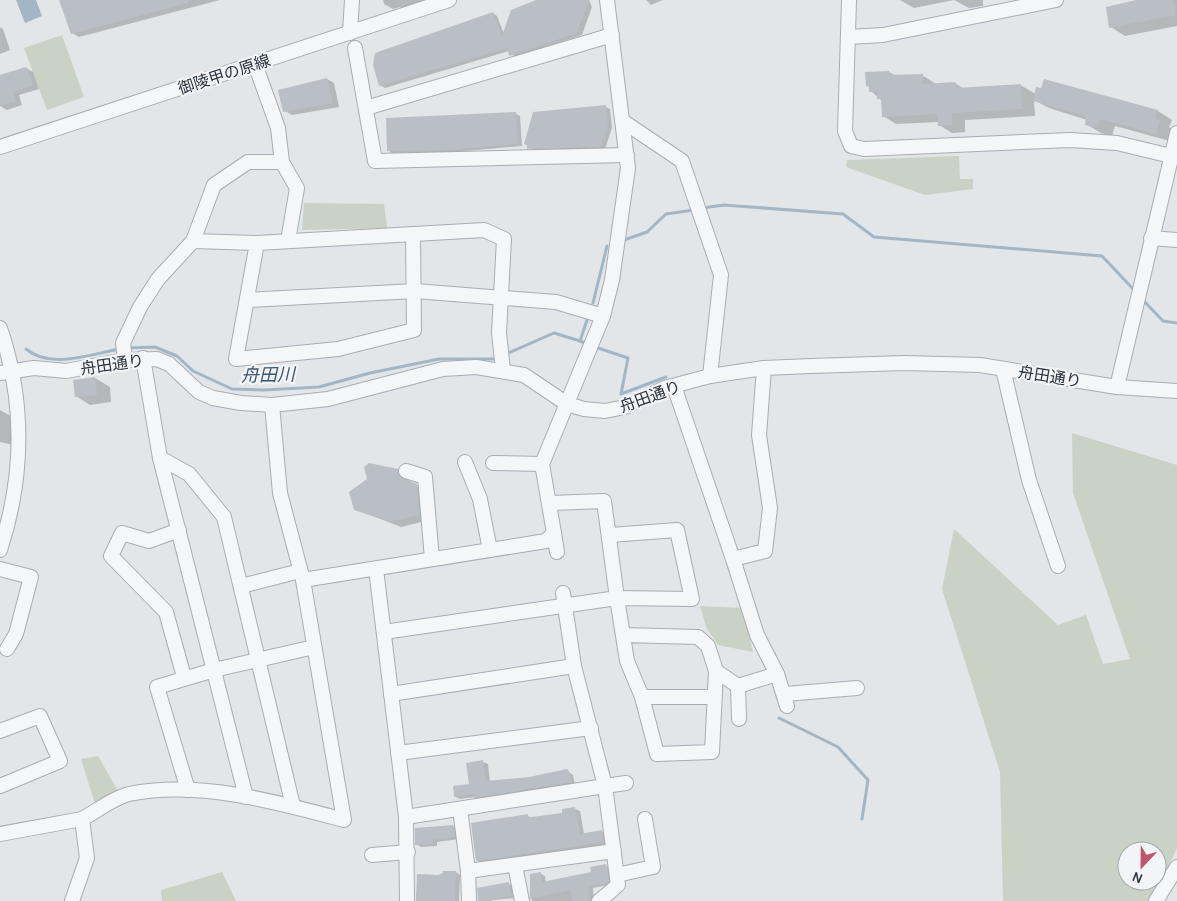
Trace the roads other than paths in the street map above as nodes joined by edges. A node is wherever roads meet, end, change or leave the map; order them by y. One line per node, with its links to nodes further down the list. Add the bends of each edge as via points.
1 (352, 0): 6 (street)
2 (448, 0): 6 (street, 御陵甲の原線)
3 (607, 0): 7 (street)
4 (849, 0): 8 (street)
5 (1056, 0): 8 (street, via 883,35)
6 (350, 33): 10 (street, 御陵甲の原線)
7 (612, 35): 11 (street); 12 (street)
8 (849, 36): 16 (street, via 845,131 852,146 864,149 1070,140 1117,143)
9 (355, 48): 11 (street)
10 (256, 64): 14 (street, 御陵甲の原線); 17 (street, via 278,128)
11 (366, 108): 15 (street, via 375,161)
12 (624, 122): 15 (street); 35 (street, via 682,161 696,201 721,275)
13 (1177, 133): 16 (street)
14 (0, 147)
15 (627, 155): 27 (street, via 628,168 612,280)
16 (1171, 156): 19 (street)
17 (282, 162): 21 (street, via 248,162 214,186); 22 (street, via 297,188)
18 (413, 234): 22 (street); 24 (street); 25 (street, via 484,230 504,239)
19 (1151, 238): 20 (street); 37 (street)
20 (1177, 240)
21 (194, 241): 23 (street); 29 (street, via 158,278 140,307)
22 (288, 241): 23 (street)
23 (257, 243): 26 (street)
24 (415, 291): 25 (street); 26 (street); 26 (street, via 414,330 338,349 236,359)
25 (499, 297): 27 (street, via 556,302); 33 (street)
26 (247, 300)
27 (603, 316): 39 (street)
28 (0, 328): 34 (street)
29 (124, 353): 30 (street, 舟田通り); 34 (street, 舟田通り, via 66,371 34,368)
30 (143, 358): 40 (street, 舟田通り, via 169,364 199,392 213,398); 41 (street)
31 (764, 368): 32 (street, 舟田通り, via 904,363 980,365); 35 (street, 舟田通り); 55 (street, via 759,435 770,508 765,551)
32 (1004, 369): 37 (street, 舟田通り); 56 (street, via 1029,480)
33 (503, 370): 39 (street, 舟田通り, via 524,375); 40 (street, 舟田通り, via 476,366 443,369 328,399)
34 (6, 372): 46 (street, via 17,400 19,446)
35 (710, 376): 36 (street, 舟田通り)
36 (674, 386): 39 (street, 舟田通り, via 625,407 606,411); 55 (street)
37 (1117, 387): 38 (street, 舟田通り)
38 (1177, 391)
39 (567, 404): 44 (street)
40 (272, 405): 59 (street, via 280,493)
41 (160, 458): 48 (street); 60 (street, via 189,474 224,517)
42 (466, 462): 52 (street, via 480,499)
43 (493, 464): 44 (street)
44 (542, 464): 47 (street)
45 (406, 471): 54 (street, via 425,477)
46 (6, 502): 51 (street)
47 (550, 504): 49 (street); 50 (street, via 604,501)
48 (179, 530): 69 (street); 72 (street, via 148,541 122,532 111,556 166,612)
49 (554, 533): 52 (street, via 546,541); 53 (street)
50 (610, 535): 61 (street); 61 (street, via 677,530 692,598)
51 (0, 550)
52 (490, 550): 54 (street)
53 (557, 552)
54 (432, 559): 58 (street)
55 (733, 560): 71 (street, via 758,635)
56 (1058, 566)
57 (0, 569): 66 (street, via 30,577 16,634)
58 (376, 569): 59 (street); 63 (street)
59 (301, 575): 60 (street); 65 (street)
60 (241, 586): 67 (street)
61 (616, 598): 62 (street); 64 (street)
62 (564, 600): 63 (street); 68 (street)
63 (384, 632): 75 (street)
64 (623, 635): 70 (street, via 698,638 708,646); 76 (street, via 627,661)
65 (314, 647): 67 (street); 87 (street, via 344,820)
66 (8, 649)
67 (259, 659): 69 (street); 87 (street)
68 (574, 666): 75 (street); 79 (street)
69 (214, 670): 72 (street); 86 (street)
70 (716, 671): 73 (street); 77 (street)
71 (777, 674): 73 (street); 74 (street, via 786,700)
72 (184, 678): 85 (street, via 157,687)
73 (738, 686): 78 (street)
74 (857, 688)
75 (391, 694): 81 (street)
76 (642, 697): 77 (street); 77 (street, via 658,754 712,752)
77 (713, 697)
78 (739, 719)
79 (591, 728): 81 (street); 84 (street)
80 (0, 731): 83 (street, via 40,716 60,761)
81 (398, 753): 89 (street)
82 (626, 783): 84 (street)
83 (0, 786)
84 (605, 786): 88 (street); 94 (street)
85 (188, 790): 86 (street); 90 (street, via 129,794)
86 (246, 797): 87 (street)
87 (293, 806)
88 (460, 809): 89 (street); 98 (street)
89 (406, 817): 93 (street)
90 (82, 820): 92 (street); 100 (street, via 88,858)
91 (645, 820): 99 (street, via 653,867)
92 (0, 834)
93 (408, 852): 95 (street); 101 (street)
94 (614, 852): 96 (street); 99 (street)
95 (372, 854)
96 (515, 865): 98 (street); 103 (street)
97 (1177, 868): 105 (street)
98 (468, 871): 102 (street)
99 (617, 875): 104 (street, via 618,885)
100 (72, 901)
101 (407, 901)
102 (468, 901)
103 (522, 901)
104 (599, 901)
105 (1156, 901)

